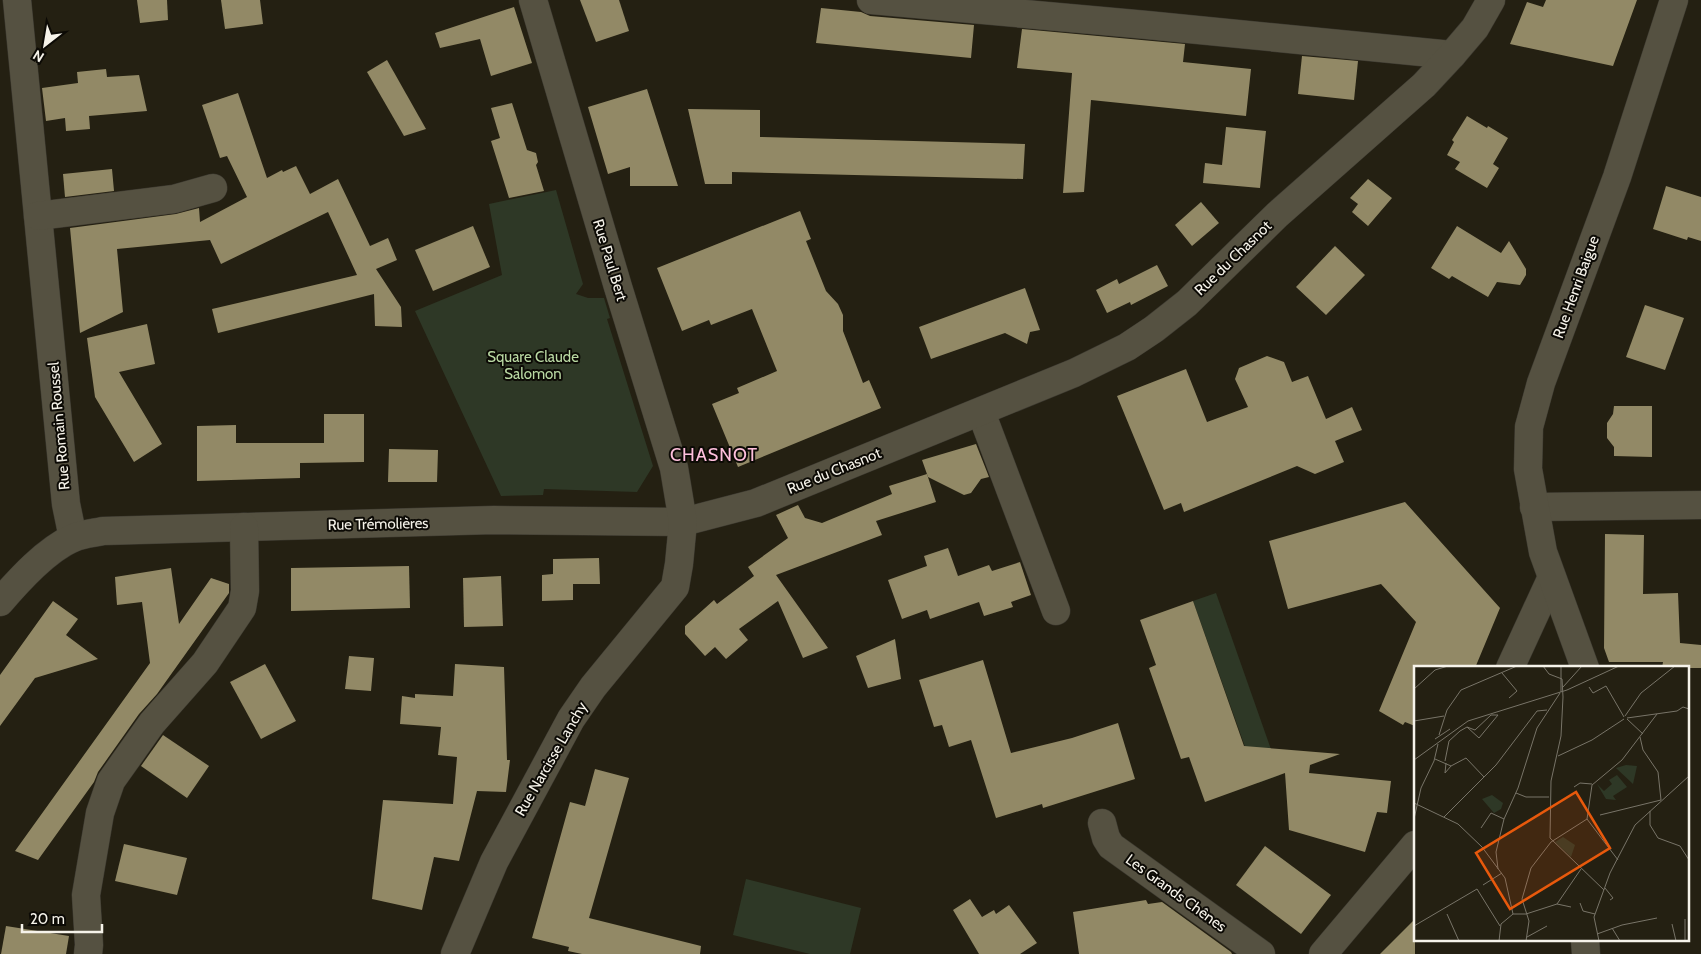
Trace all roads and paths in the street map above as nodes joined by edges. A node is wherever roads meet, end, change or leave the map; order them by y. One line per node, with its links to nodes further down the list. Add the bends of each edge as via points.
1 (17, 0): 10 (street, Rue Romain Roussel)
2 (533, 0): 14 (street, Rue Paul Bert, via 674,468)
3 (871, 0): 8 (street)
4 (1491, 0): 8 (street, Rue du Chasnot, via 1475,28)
5 (1668, 0): 7 (street)
6 (1674, 0): 7 (street, Rue Henri Baigue)
7 (1664, 30): 13 (street, Rue Henri Baigue, via 1617,177 1541,383 1529,427 1528,469)
8 (1452, 56): 11 (street, Rue du Chasnot, via 1154,329 1127,347 1074,373)
9 (213, 188): 10 (street, via 174,199)
10 (38, 216): 16 (street, Rue Romain Roussel, via 66,504)
11 (981, 412): 14 (street, Rue du Chasnot, via 756,502); 19 (street)
12 (1701, 504): 13 (street)
13 (1534, 507): 17 (street, Rue Henri Baigue)
14 (683, 522): 15 (street, Rue Trémolières, via 494,520); 25 (street, Rue Narcisse Lanchy, via 675,586 571,719 494,862)
15 (244, 527): 16 (street, Rue Trémolières, via 103,531); 24 (street, via 245,591 242,608 205,663 152,723 111,781 100,813 86,895)
16 (73, 538): 18 (street, via 47,555)
17 (1551, 579): 20 (street); 21 (street, Rue Henri Baigue)
18 (0, 602)
19 (1056, 611)
20 (1511, 666)
21 (1584, 666)
22 (1102, 823): 26 (street, Les Grands Chênes, via 1111,846)
23 (1414, 846): 27 (street)
24 (88, 954)
25 (455, 954)
26 (1261, 954)
27 (1323, 954)

